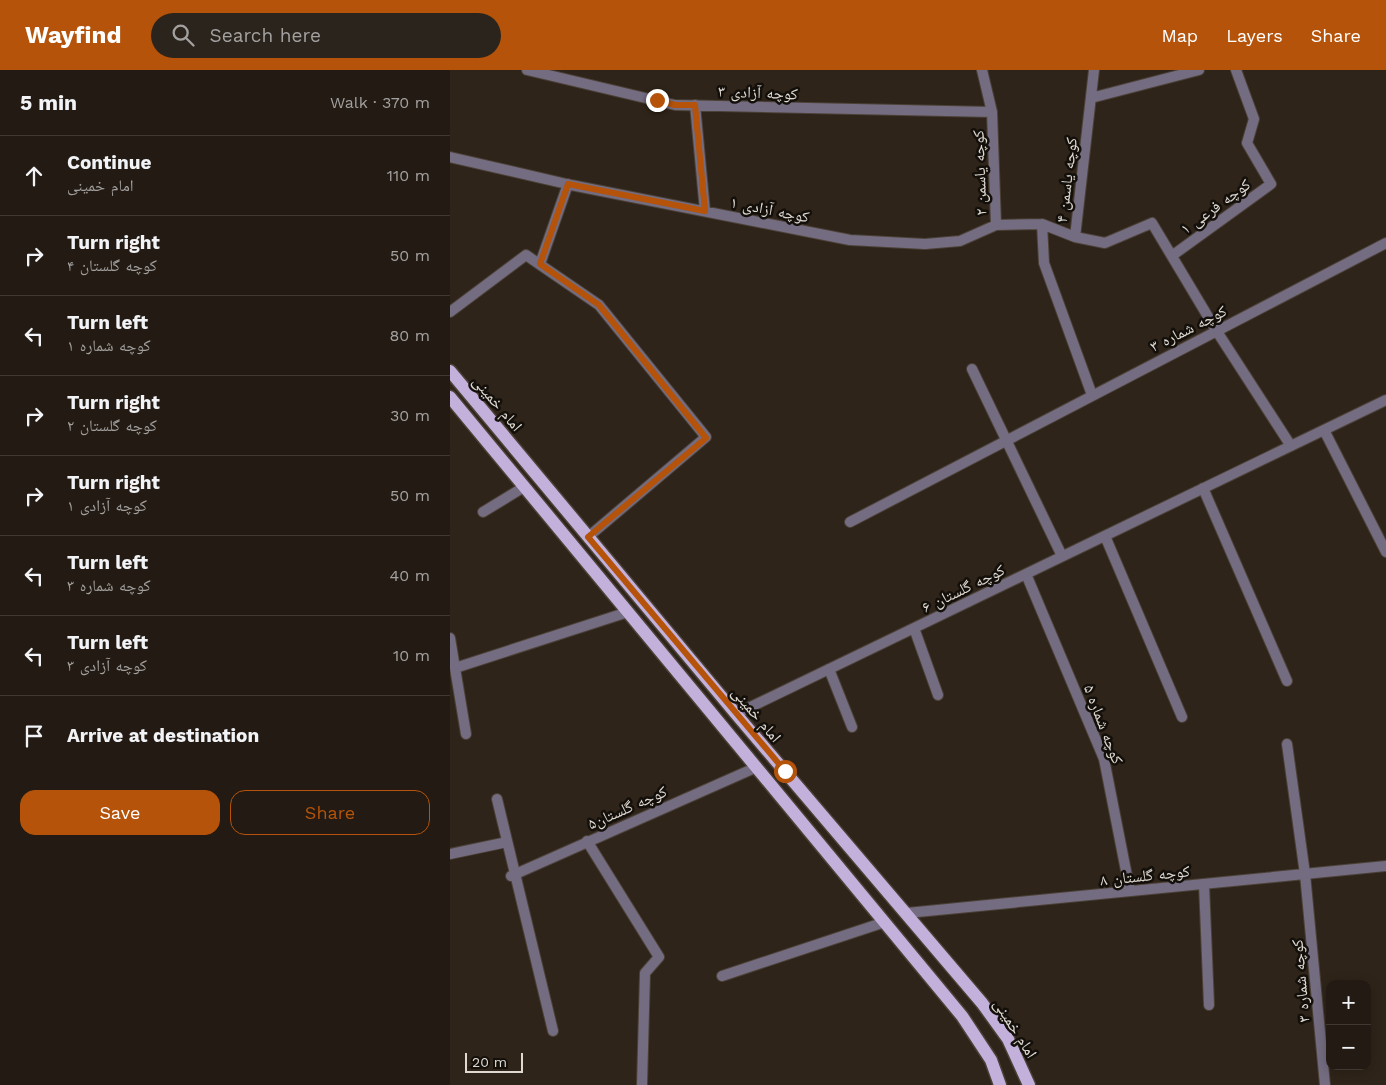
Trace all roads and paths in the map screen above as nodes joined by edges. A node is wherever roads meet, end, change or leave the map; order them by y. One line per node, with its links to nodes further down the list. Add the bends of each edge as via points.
1 (527, 70): 7 (street, کوچه آزادی ۳, via 675,105)
2 (982, 70): 8 (street, کوچه یاسمن ۲)
3 (1094, 70): 6 (street, کوچه یاسمن ۴)
4 (1198, 70): 6 (street)
5 (1236, 70): 16 (street, کوچه فرعی ۱, via 1254,119 1247,143 1271,184)
6 (1091, 98): 14 (street, کوچه یاسمن ۴)
7 (695, 105): 8 (street, کوچه آزادی ۳); 11 (street)
8 (992, 112): 13 (street, کوچه یاسمن ۲)
9 (450, 157): 10 (street, کوچه آزادی ۱)
10 (568, 184): 11 (street, کوچه آزادی ۱); 17 (street)
11 (705, 211): 13 (street, کوچه آزادی ۱, via 850,240 925,244 960,240)
12 (1042, 224): 13 (street, کوچه یاسمن ۲); 14 (street, کوچه یاسمن ۲); 22 (street, via 1044,264)
13 (996, 225)
14 (1075, 237): 16 (street, کوچه یاسمن ۴, via 1105,243 1152,223)
15 (1386, 243): 19 (street, کوچه شماره ۳)
16 (1173, 255): 19 (street, کوچه یاسمن ۴)
17 (540, 264): 18 (street, via 526,255); 33 (street, via 599,305 706,438)
18 (450, 312)
19 (1216, 330): 22 (street, کوچه شماره ۳); 27 (street, کوچه یاسمن ۴)
20 (972, 369): 26 (street)
21 (450, 371): 33 (main road, امام خمینی)
22 (1092, 395): 26 (street, کوچه شماره ۳)
23 (450, 397): 28 (main road, امام خمینی)
24 (1386, 400): 25 (street, کوچه گلستان ۶)
25 (1324, 430): 27 (street, کوچه گلستان ۶); 34 (street)
26 (1005, 440): 31 (street, کوچه شماره ۳); 35 (street)
27 (1291, 446): 29 (street, کوچه گلستان ۶)
28 (524, 486): 30 (street); 37 (main road, امام خمینی)
29 (1203, 488): 32 (street, کوچه گلستان ۶); 42 (street)
30 (482, 512)
31 (850, 522)
32 (1105, 536): 35 (street, کوچه گلستان ۶); 45 (street)
33 (588, 537): 44 (main road, امام خمینی)
34 (1386, 552)
35 (1062, 556): 36 (street, کوچه گلستان ۶)
36 (1026, 574): 38 (street, کوچه گلستان ۶); 58 (street, کوچه شماره ۵, via 1104,759)
37 (628, 612): 40 (street); 49 (main road, امام خمینی)
38 (914, 628): 41 (street, کوچه گلستان ۶); 43 (street)
39 (450, 638): 40 (street)
40 (455, 668): 47 (street)
41 (829, 669): 44 (street, کوچه گلستان ۶); 46 (street)
42 (1287, 681)
43 (938, 695)
44 (736, 714): 59 (main road, امام خمینی)
45 (1182, 717)
46 (852, 727)
47 (466, 734)
48 (1287, 744): 55 (street, کوچه شماره ۳)
49 (757, 767): 51 (street, کوچه گلستان۵); 60 (main road, امام خمینی)
50 (496, 799): 52 (street)
51 (587, 841): 56 (street, کوچه گلستان۵); 64 (street, via 659,958 645,973)
52 (507, 842): 53 (street); 56 (street)
53 (450, 854)
54 (1386, 866): 55 (street, کوچه گلستان ۸)
55 (1305, 874): 57 (street, کوچه گلستان ۸); 67 (street, کوچه شماره ۳)
56 (513, 875): 63 (street)
57 (1204, 884): 58 (street, کوچه گلستان ۸); 62 (street)
58 (1130, 891): 59 (street, کوچه گلستان ۸)
59 (907, 913): 66 (main road, امام خمینی, via 1008,1039)
60 (885, 922): 61 (street); 65 (main road, امام خمینی, via 962,1016 991,1060)
61 (722, 976)
62 (1209, 1004)
63 (553, 1031)
64 (642, 1085)
65 (1000, 1085)
66 (1029, 1085)
67 (1325, 1085)

